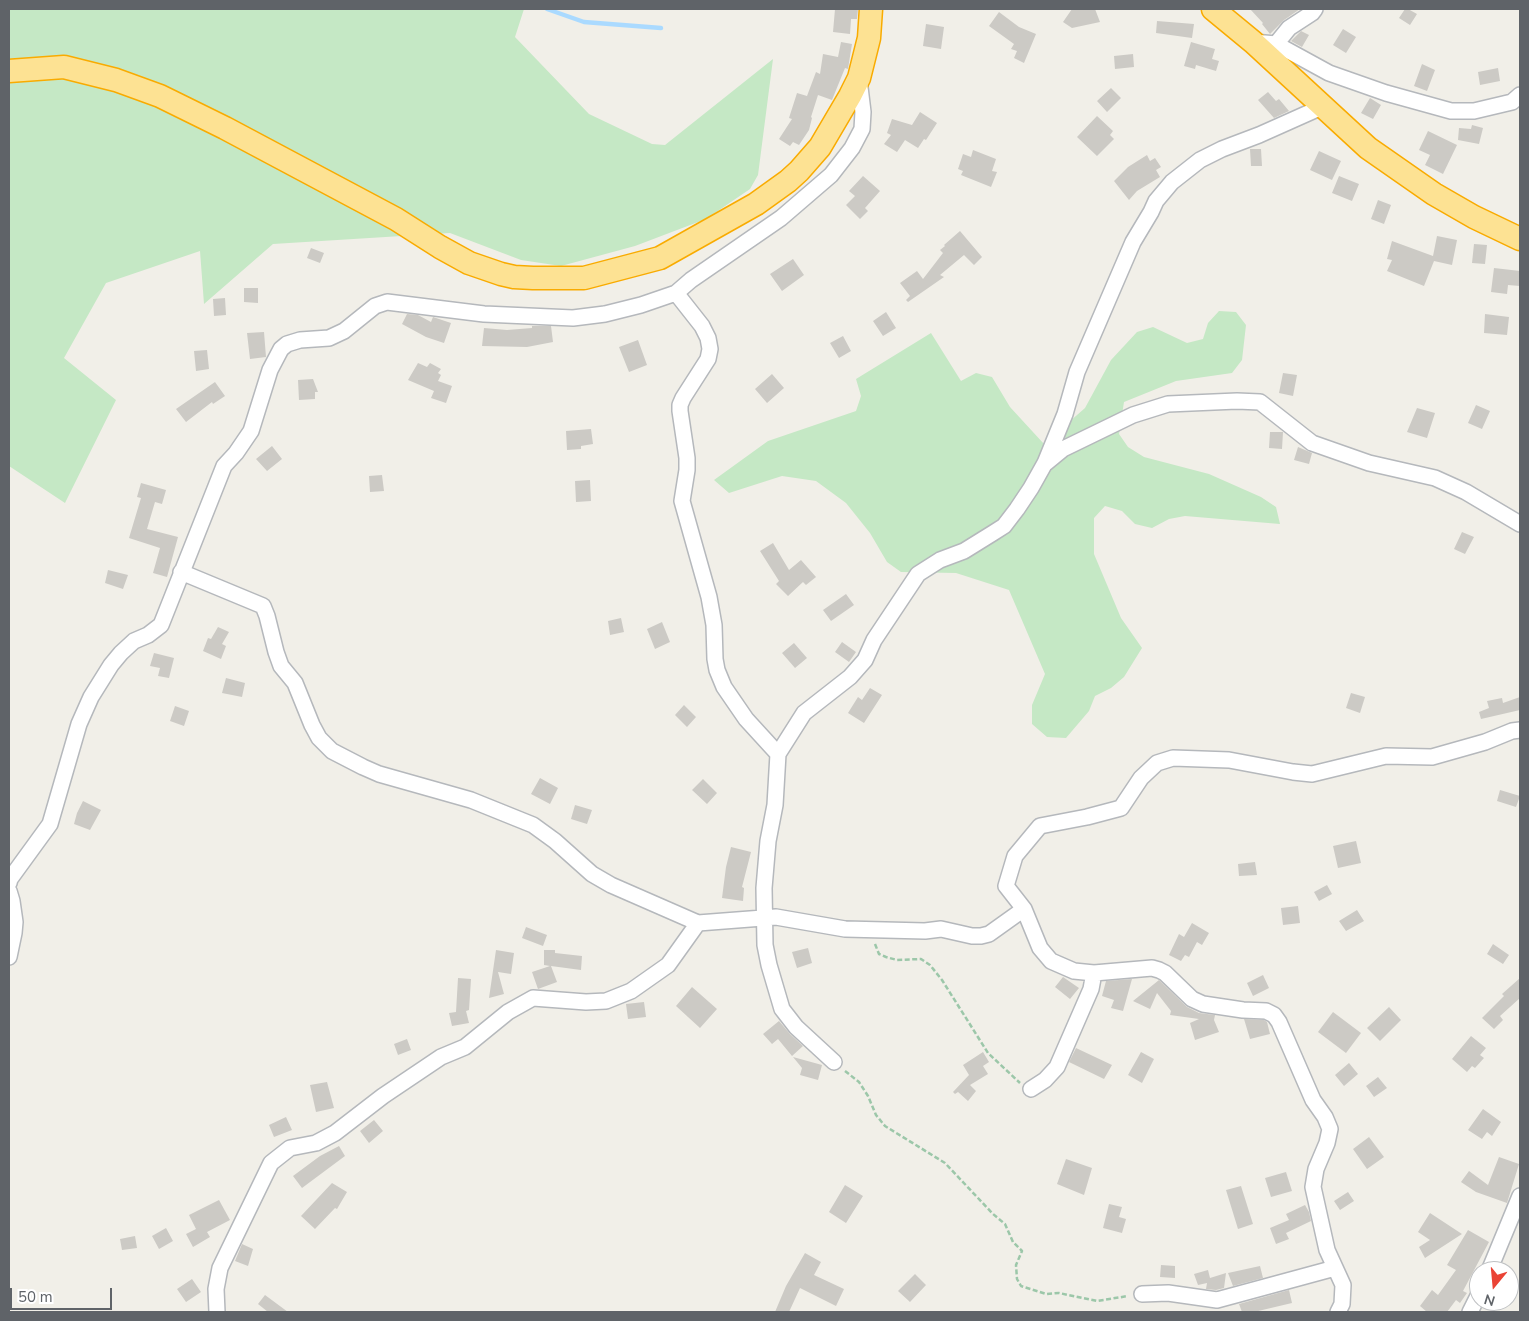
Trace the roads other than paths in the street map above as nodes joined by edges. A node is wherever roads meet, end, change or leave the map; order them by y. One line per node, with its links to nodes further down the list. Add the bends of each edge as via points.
1 (871, 9): 7 (highway, via 869,38)
2 (1213, 9): 4 (highway)
3 (1315, 9): 5 (street, via 1289,28)
4 (1253, 42): 5 (street); 9 (highway)
5 (1276, 44): 8 (street, via 1329,73 1451,111 1474,111)
6 (9, 71): 7 (highway, via 64,67 116,80 160,96 396,219 469,262 514,277 557,279 584,278 660,258 756,204 788,181 820,147)
7 (859, 78): 11 (street, via 862,130 831,175 781,218)
8 (1518, 101)
9 (1324, 106): 10 (highway, via 1368,148 1426,189); 12 (street, via 1200,160 1172,182 1156,201 1133,242 1085,353)
10 (1520, 239)
11 (676, 293): 14 (street, via 605,314 573,318 484,314 387,302 375,306 344,331 329,338 287,344 270,370 251,431 224,466); 16 (street, via 702,326 710,349 708,359 680,405 680,411 687,458 682,501 709,597 717,670 734,703)
12 (1045, 464): 13 (street, via 1063,449 1133,415 1168,404 1260,402 1312,442 1369,463 1435,478); 16 (street, via 1004,526 918,574 874,640 865,660 850,677 804,713)
13 (1520, 524)
14 (181, 572): 17 (street, via 161,625 121,653 92,697 79,724 50,824); 21 (street, via 263,606 281,666 300,691 319,738 332,751 379,774 471,800 533,825 592,874)
15 (1520, 730): 19 (street, via 1432,756 1386,756 1312,774 1229,760 1174,758 1157,763 1141,778 1121,808 1040,826 1015,856 1006,886)
16 (778, 754): 20 (street, via 776,805 766,863)
17 (9, 883)
18 (9, 891): 22 (street, via 15,922)
19 (1024, 909): 20 (street, via 989,934 981,936 941,929 845,929); 23 (street, via 1040,948 1051,961 1074,971)
20 (764, 917): 21 (street); 24 (street, via 765,945 782,1009 796,1027)
21 (698, 923): 30 (street, via 668,965 631,991 606,1002 533,998 508,1012 465,1047 441,1058 383,1096 335,1133 316,1143 290,1148 271,1163 220,1268 216,1289)
22 (9, 957)
23 (1094, 973): 25 (street, via 1091,989 1057,1066 1045,1080); 28 (street, via 1152,968 1165,973 1203,1004 1266,1011 1274,1015 1330,1129 1313,1187 1327,1250)
24 (834, 1062)
25 (1031, 1089)
26 (1520, 1196): 27 (street)
27 (1493, 1261)
28 (1335, 1268): 29 (street, via 1218,1300 1168,1293); 31 (street, via 1342,1285 1342,1304)
29 (1142, 1294)
30 (217, 1312)
31 (1338, 1312)

